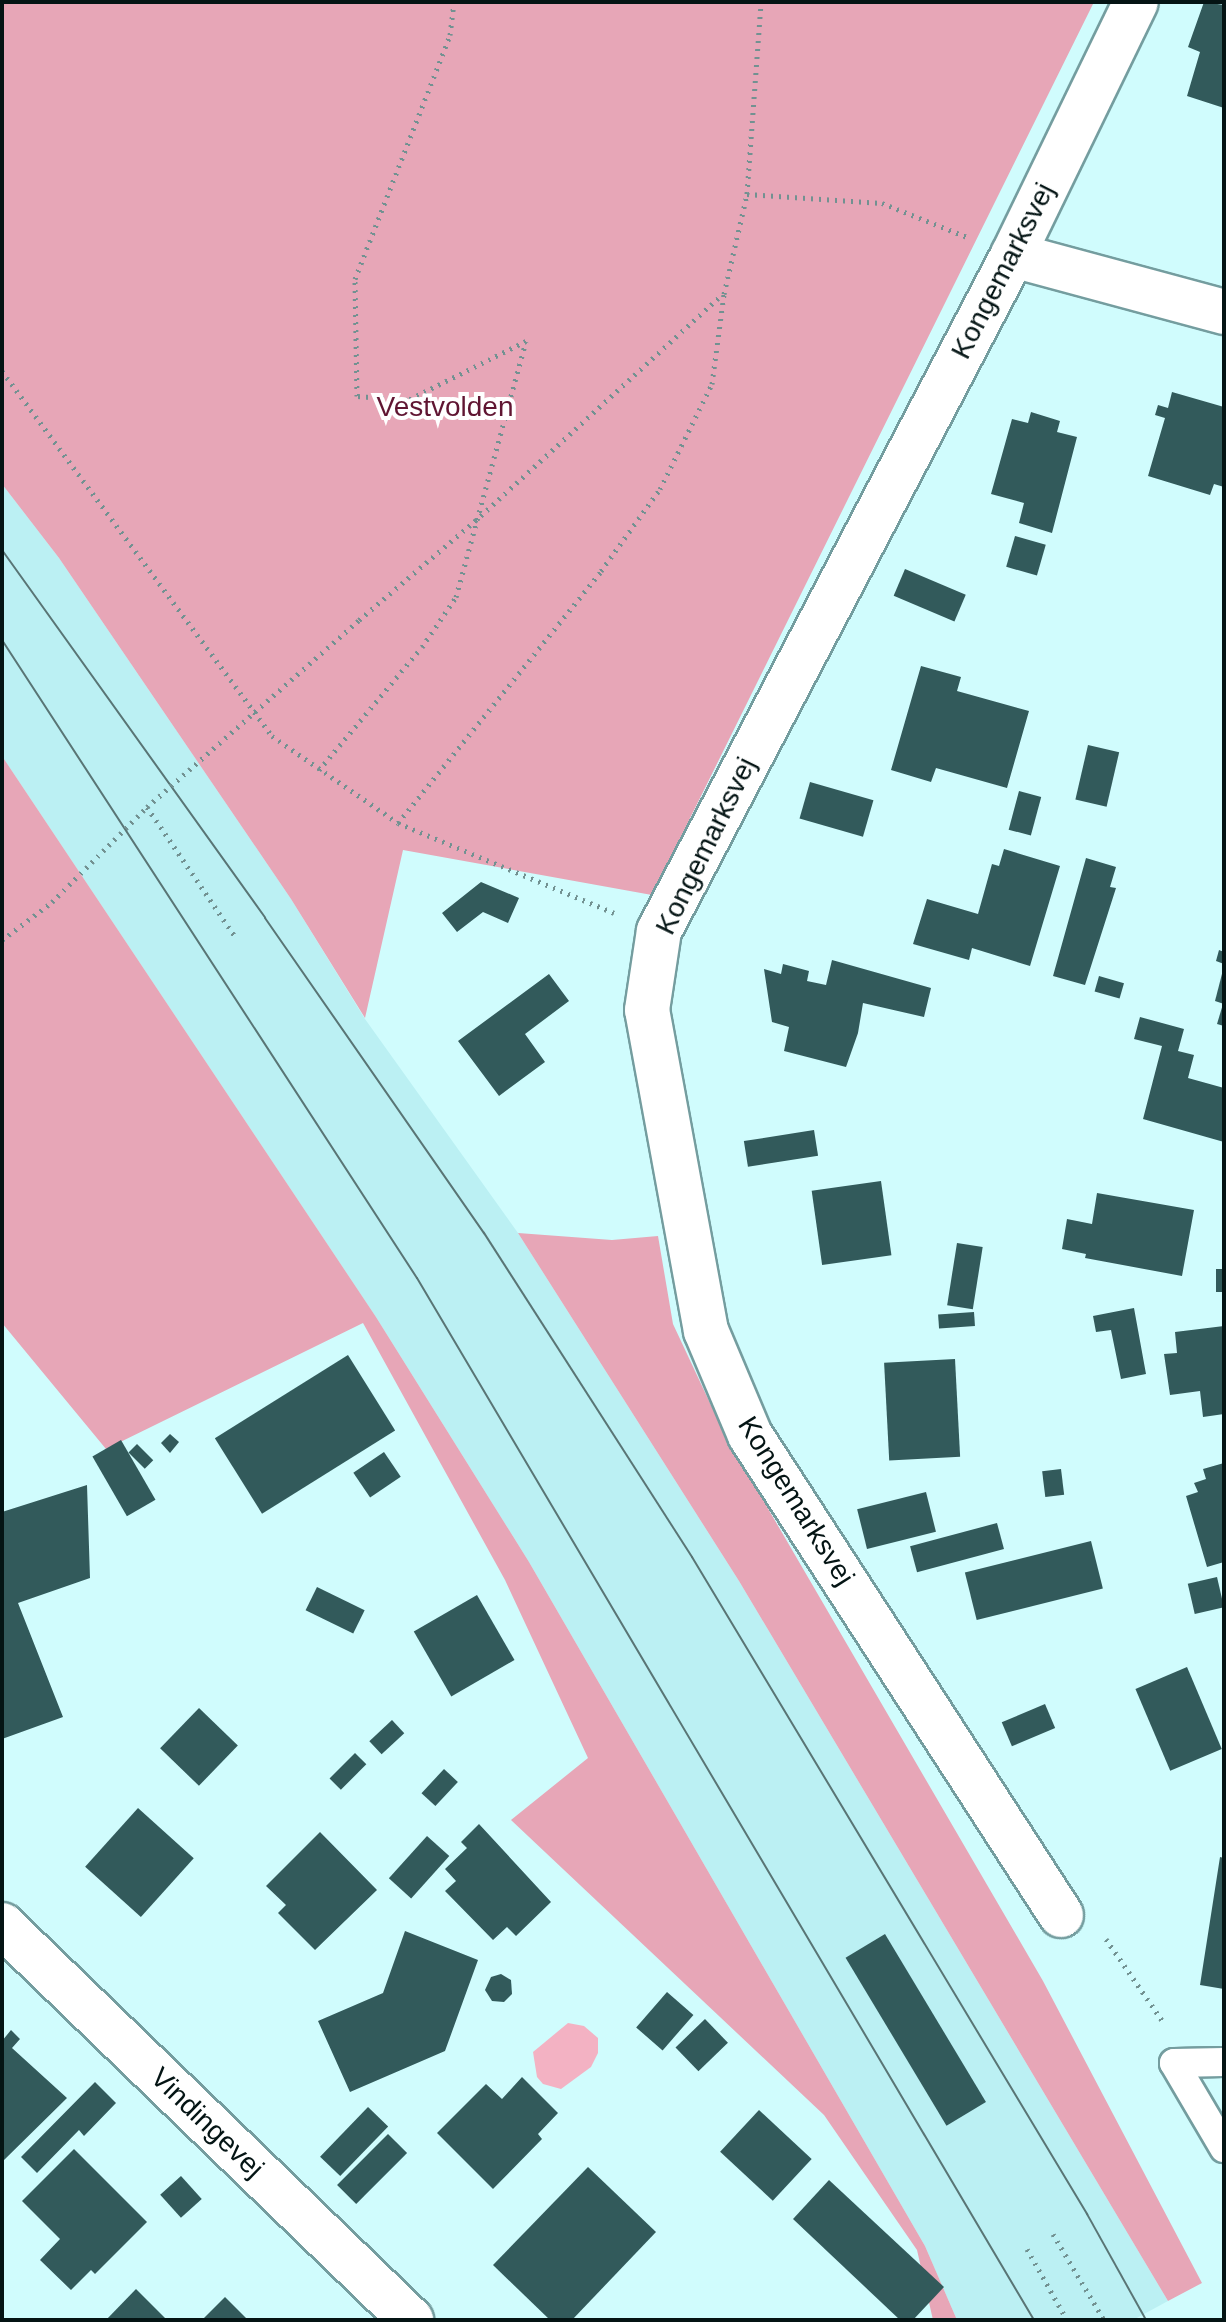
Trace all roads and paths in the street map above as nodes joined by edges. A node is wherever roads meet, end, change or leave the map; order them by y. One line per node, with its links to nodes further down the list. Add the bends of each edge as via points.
1 (454, 2): 9 (path, via 450,35 355,279 357,396 408,400 526,341)
2 (761, 2): 4 (path)
3 (1136, 2): 5 (street, Kongemarksvej)
4 (747, 194): 5 (path, via 882,203); 6 (path)
5 (1013, 255): 7 (street); 13 (street, Kongemarksvej)
6 (724, 294): 9 (path); 12 (path, via 712,384 660,489 601,571)
7 (1224, 312)
8 (2, 371): 10 (path, via 272,736)
9 (475, 521): 10 (path, via 456,597 422,647); 11 (path, bridge)
10 (319, 770): 12 (path)
11 (147, 807): 14 (path); 15 (path, bridge, via 52,902)
12 (398, 823): 13 (path)
13 (659, 931): 16 (street, Kongemarksvej, via 647,1010 706,1331 750,1435)
14 (236, 938)
15 (2, 940)
16 (1061, 1915)
17 (2, 1925): 24 (street, Vindingevej)
18 (1107, 1940): 19 (path)
19 (1164, 2024)
20 (1224, 2062): 21 (lane, via 1174,2063)
21 (1224, 2148)
22 (1053, 2234): 26 (path)
23 (1027, 2249): 25 (path)
24 (411, 2320)
25 (1067, 2320)
26 (1104, 2320)

